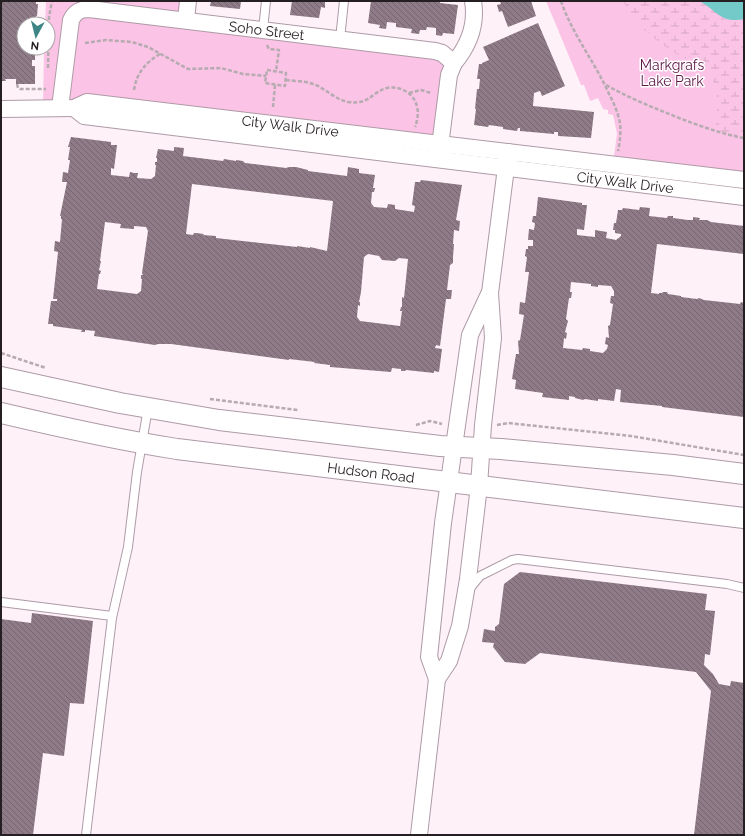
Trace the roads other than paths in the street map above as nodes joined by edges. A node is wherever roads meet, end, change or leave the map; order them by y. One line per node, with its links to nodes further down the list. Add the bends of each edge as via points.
1 (188, 1): 5 (street)
2 (266, 1): 6 (lane)
3 (344, 1): 7 (lane)
4 (472, 1): 8 (street, via 474,16 471,35)
5 (186, 20): 6 (street, Soho Street); 9 (street, Soho Street, via 79,10 73,17 70,27)
6 (265, 36): 7 (street, Soho Street)
7 (340, 39): 8 (street, Soho Street, via 435,51 444,54)
8 (454, 64): 11 (street, via 449,75)
9 (67, 108): 10 (street, City Walk Drive); 11 (street, City Walk Drive, via 87,102)
10 (1, 109)
11 (440, 151): 12 (street, City Walk Drive)
12 (507, 160): 13 (street, City Walk Drive, via 617,165); 14 (street, City Walk Drive); 15 (street)
13 (744, 180)
14 (744, 197)
15 (490, 293): 20 (street, via 470,335); 21 (street, via 493,338)
16 (1, 377): 17 (street)
17 (148, 408): 19 (lane); 20 (street, via 219,420)
18 (1, 413): 19 (street, Hudson Road)
19 (142, 443): 23 (street, Hudson Road, via 212,454); 29 (lane, via 128,547)
20 (454, 447): 21 (street); 23 (street)
21 (481, 448): 22 (street); 24 (street)
22 (744, 474)
23 (449, 482): 24 (street, Hudson Road); 30 (street, via 429,657)
24 (479, 486): 25 (street, Hudson Road); 27 (street)
25 (744, 518)
26 (744, 588): 27 (lane, via 523,559 512,560 477,578)
27 (465, 598): 30 (street, via 460,626 449,661)
28 (1, 602): 29 (lane)
29 (112, 616): 31 (lane)
30 (437, 678): 32 (street)
31 (86, 835)
32 (419, 835)

